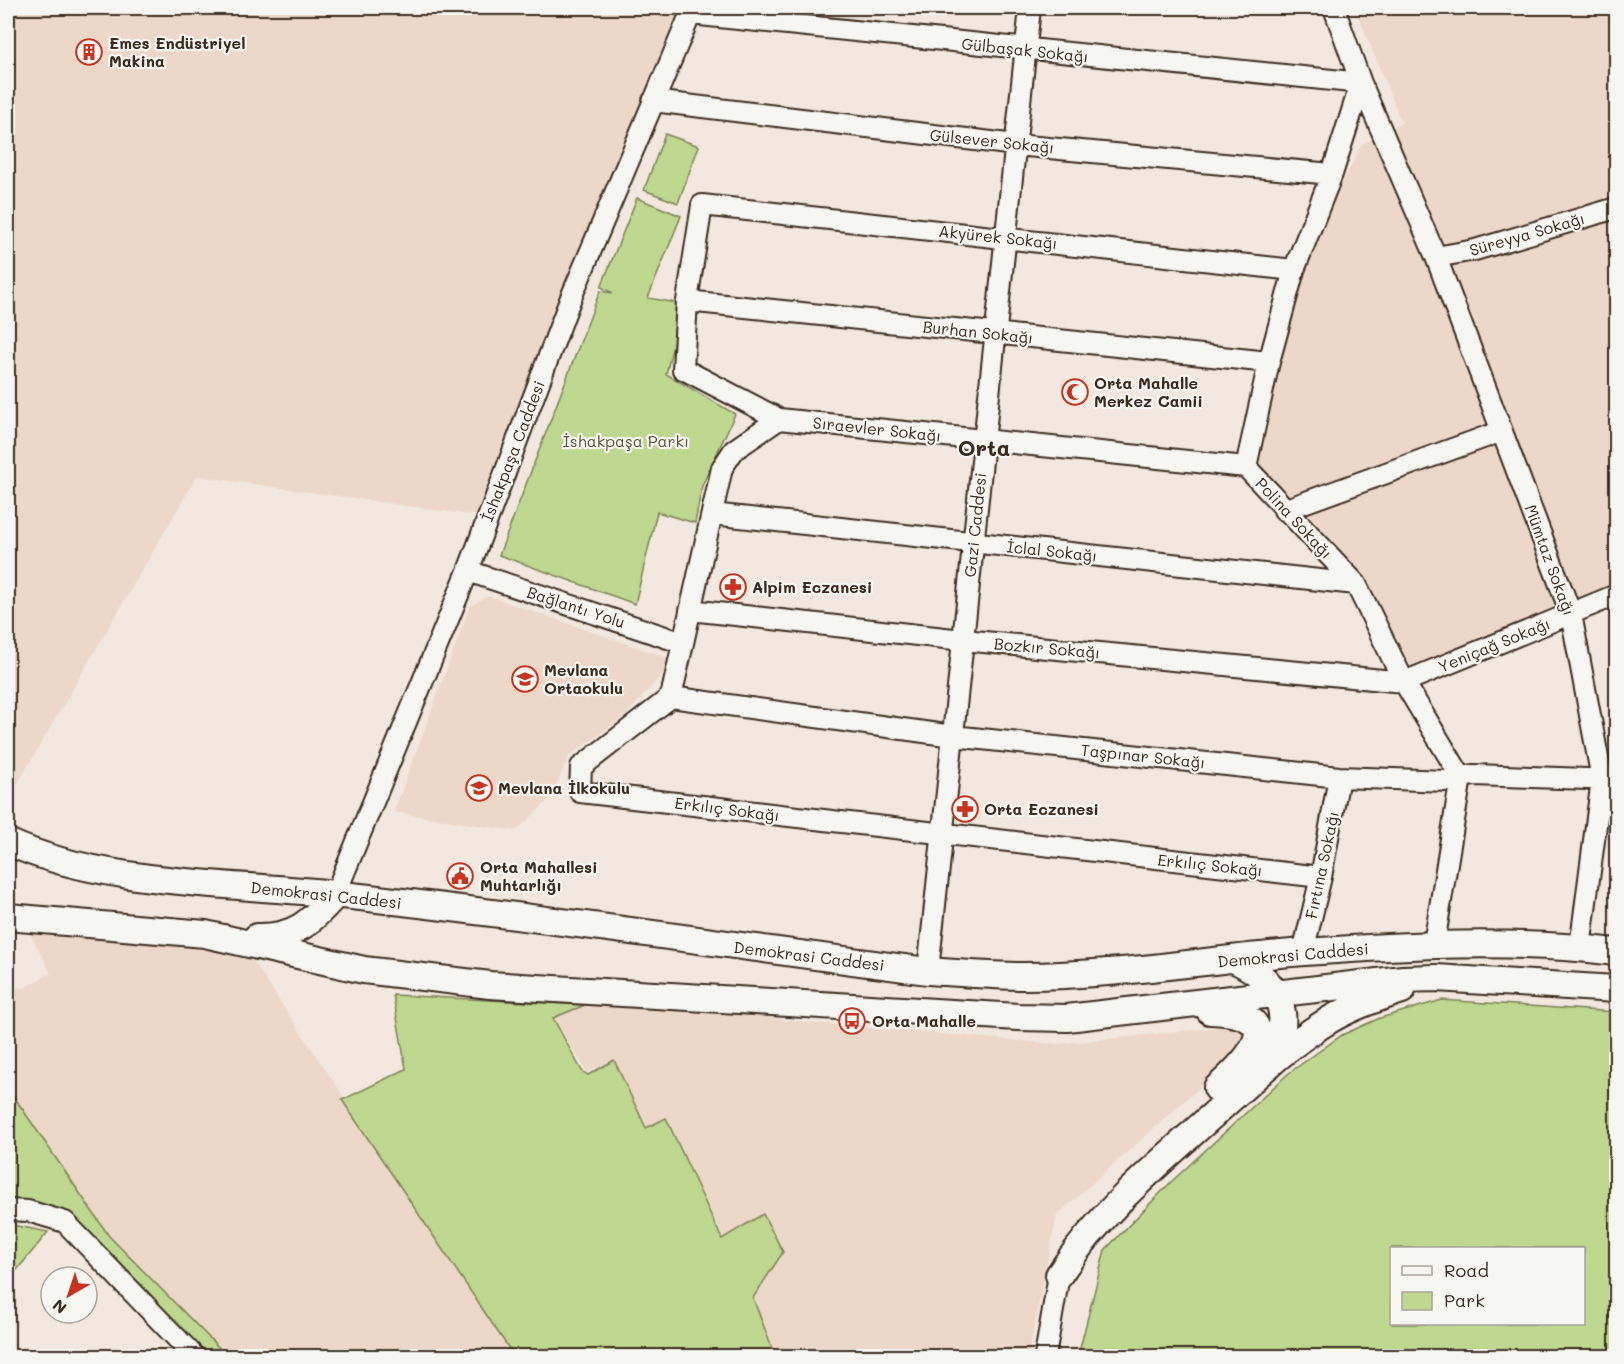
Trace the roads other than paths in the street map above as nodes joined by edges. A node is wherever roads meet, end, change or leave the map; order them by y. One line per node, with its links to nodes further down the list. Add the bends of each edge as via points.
1 (1030, 8): 4 (street, Gazi Caddesi)
2 (1334, 8): 5 (street)
3 (691, 11): 4 (street, Gülbaşak Sokağı); 6 (street, İshakpaşa Caddesi)
4 (1026, 51): 5 (street, Gülbaşak Sokağı); 7 (street, Gazi Caddesi)
5 (1361, 82): 8 (street, Polina Sokağı); 12 (street, Mümtaz Sokağı)
6 (653, 101): 7 (street, Gülsever Sokağı); 24 (street, İshakpaşa Caddesi, via 570,300)
7 (1016, 144): 8 (street, Gülsever Sokağı); 11 (street, Gazi Caddesi)
8 (1332, 174): 13 (street, Polina Sokağı)
9 (702, 205): 11 (street, Akyürek Sokağı); 14 (street, Sıraevler Sokağı)
10 (1617, 208): 12 (street, Süreyya Sokağı, via 1475,250)
11 (1006, 238): 13 (street, Akyürek Sokağı); 15 (street, Gazi Caddesi)
12 (1437, 257): 18 (street, Mümtaz Sokağı)
13 (1294, 270): 16 (street, Polina Sokağı)
14 (687, 301): 15 (street, Burhan Sokağı); 17 (street, Sıraevler Sokağı, via 683,369)
15 (996, 334): 16 (street, Burhan Sokağı); 19 (street, Gazi Caddesi)
16 (1269, 362): 20 (street, Polina Sokağı)
17 (779, 419): 19 (street, Sıraevler Sokağı); 22 (street, via 734,450 722,468)
18 (1502, 431): 21 (street); 28 (street, Mümtaz Sokağı)
19 (984, 440): 20 (street, Sıraevler Sokağı); 23 (street, Gazi Caddesi)
20 (1246, 467): 21 (street, Polina Sokağı)
21 (1284, 510): 25 (street, Polina Sokağı)
22 (712, 514): 23 (street, İclal Sokağı); 27 (street)
23 (974, 542): 25 (street, İclal Sokağı); 29 (street, Gazi Caddesi)
24 (468, 571): 30 (street, Bağlantı Yolu); 40 (street, İshakpaşa Caddesi)
25 (1356, 584): 31 (street, Polina Sokağı)
26 (1617, 595): 28 (street, Yeniçağ Sokağı)
27 (690, 610): 29 (street, Bozkır Sokağı); 30 (street)
28 (1571, 614): 31 (street, Yeniçağ Sokağı); 36 (street, Mümtaz Sokağı)
29 (963, 640): 31 (street, Bozkır Sokağı); 33 (street, Gazi Caddesi)
30 (684, 643): 32 (street)
31 (1404, 682): 35 (street, Polina Sokağı)
32 (671, 697): 33 (street, Taşpınar Sokağı); 37 (street, Erkılıç Sokağı, via 581,767 580,792)
33 (953, 736): 34 (street, Taşpınar Sokağı); 37 (street, Gazi Caddesi)
34 (1339, 777): 35 (street, Taşpınar Sokağı, via 1447,781); 39 (street, Fırtına Sokağı)
35 (1461, 777): 36 (street, Taşpınar Sokağı); 43 (street)
36 (1609, 779): 44 (street, Mümtaz Sokağı)
37 (943, 834): 39 (street, Erkılıç Sokağı); 48 (street, Gazi Caddesi)
38 (8, 842): 40 (main road, Demokrasi Caddesi, via 65,863 104,871)
39 (1321, 877): 45 (street, Fırtına Sokağı)
40 (335, 895): 42 (main road, via 296,931 284,935); 48 (main road, Demokrasi Caddesi)
41 (8, 917): 42 (main road)
42 (205, 934): 53 (main road, via 364,970 432,980)
43 (1434, 944): 44 (main road, Demokrasi Caddesi, via 1509,943); 45 (main road, Demokrasi Caddesi)
44 (1580, 948): 46 (main road, Demokrasi Caddesi)
45 (1303, 952): 47 (main road, Demokrasi Caddesi)
46 (1617, 952)
47 (1235, 960): 48 (main road, Demokrasi Caddesi, via 1023,976); 51 (main road, via 1267,981)
48 (928, 971): 53 (main road, via 929,983 937,996)
49 (1436, 978): 50 (main road); 51 (main road); 54 (main road, via 1362,1004 1323,1023)
50 (1617, 989)
51 (1275, 994): 52 (main road); 54 (main road, via 1284,1029 1280,1043)
52 (1156, 1008): 53 (main road, via 1067,1018); 56 (main road, via 1235,1012 1248,1017 1255,1026 1256,1046 1235,1072 1077,1223)
53 (974, 1012)
54 (1261, 1072): 56 (main road, via 1118,1202)
55 (8, 1210): 57 (street, via 28,1211 65,1222)
56 (1059, 1275): 58 (street)
57 (194, 1356)
58 (1045, 1356)

